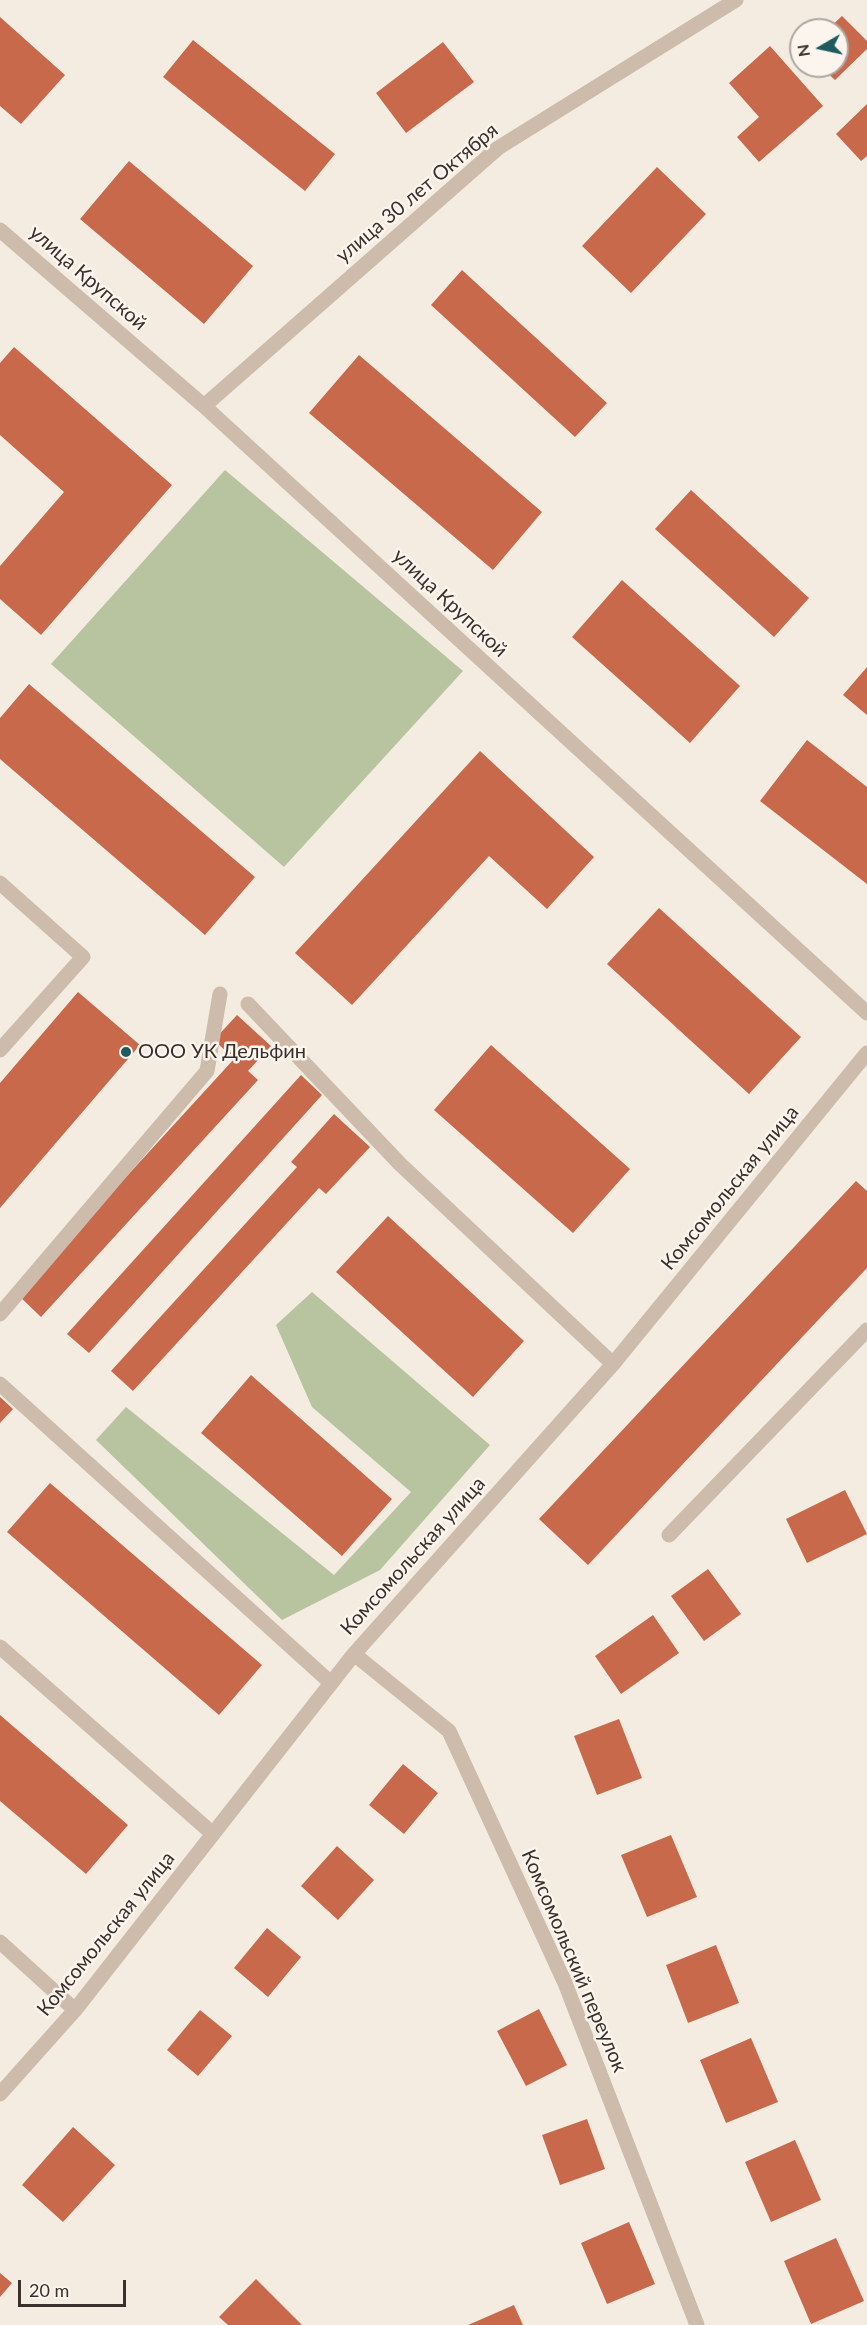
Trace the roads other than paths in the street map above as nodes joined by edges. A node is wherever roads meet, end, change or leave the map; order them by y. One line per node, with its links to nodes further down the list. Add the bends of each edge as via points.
1 (736, 0): 3 (street, улица 30 лет Октября, via 498,148)
2 (0, 230): 3 (street, улица Крупской)
3 (204, 406): 7 (street, улица Крупской)
4 (0, 883): 8 (street, via 83,957)
5 (220, 994): 10 (street, via 207,1071)
6 (248, 1004): 12 (street, via 400,1164)
7 (867, 1013)
8 (0, 1050)
9 (867, 1053): 12 (street, Комсомольская улица)
10 (0, 1314)
11 (867, 1330): 14 (street)
12 (613, 1364): 16 (street, Комсомольская улица)
13 (0, 1384): 17 (street)
14 (669, 1534)
15 (0, 1647): 18 (street)
16 (354, 1654): 17 (street, Комсомольская улица); 22 (street, Комсомольский переулок, via 449,1731 565,1983)
17 (331, 1683): 18 (street, Комсомольская улица)
18 (213, 1834): 20 (street, Комсомольская улица)
19 (0, 1942): 20 (street)
20 (75, 2010): 21 (street, Комсомольская улица)
21 (0, 2094)
22 (697, 2325)

